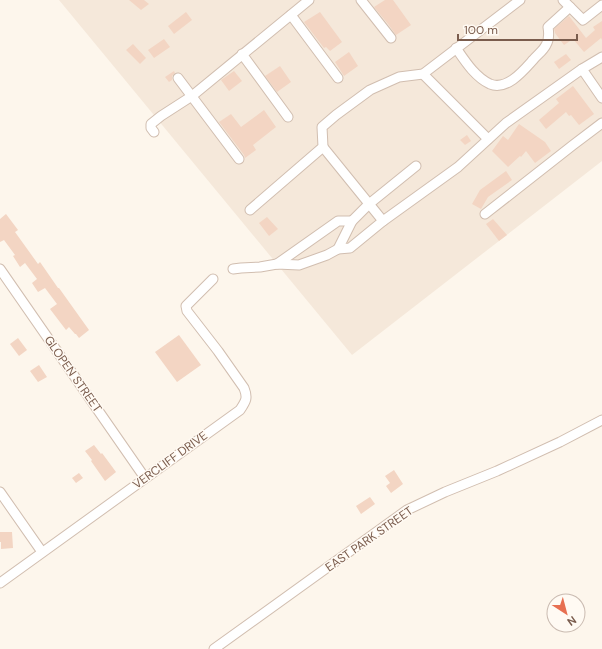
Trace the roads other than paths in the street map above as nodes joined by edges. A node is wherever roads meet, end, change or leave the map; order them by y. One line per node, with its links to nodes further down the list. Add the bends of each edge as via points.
1 (309, 0): 7 (street)
2 (361, 0): 8 (street)
3 (520, 0): 9 (street)
4 (563, 0): 6 (street)
5 (602, 5): 6 (street, via 583,20)
6 (570, 7): 9 (street, via 548,27 546,45 514,79 507,83 497,86 490,84 480,77)
7 (291, 15): 10 (street); 15 (street)
8 (391, 38)
9 (456, 48): 13 (street)
10 (242, 54): 16 (street); 18 (street)
11 (602, 57): 12 (street)
12 (582, 69): 17 (street); 21 (street, via 506,123)
13 (423, 74): 21 (street); 22 (street, via 399,77 370,90 322,127)
14 (178, 78): 16 (street)
15 (338, 78)
16 (192, 96): 20 (street, via 151,124); 23 (street)
17 (602, 98)
18 (288, 117)
19 (602, 123): 27 (street)
20 (154, 132)
21 (488, 139): 28 (street, via 458,167)
22 (323, 147): 25 (street); 26 (street)
23 (239, 159)
24 (416, 166): 25 (street)
25 (369, 204): 28 (street); 29 (street)
26 (250, 210)
27 (485, 214)
28 (382, 220): 30 (street, via 350,248)
29 (352, 221): 30 (street); 31 (street, via 338,221)
30 (338, 248): 31 (street, via 327,255 299,265)
31 (277, 264): 33 (street)
32 (0, 269): 36 (street, GLOPEN STREET)
33 (233, 270)
34 (213, 279): 36 (street, VERCLIFF DRIVE, via 186,306 187,311 244,388 247,394 245,403 240,410)
35 (602, 420): 40 (street, EAST PARK STREET, via 560,442 407,510)
36 (145, 478): 38 (street, VERCLIFF DRIVE)
37 (0, 492): 38 (street)
38 (42, 552): 39 (street, VERCLIFF DRIVE)
39 (0, 583)
40 (214, 649)

